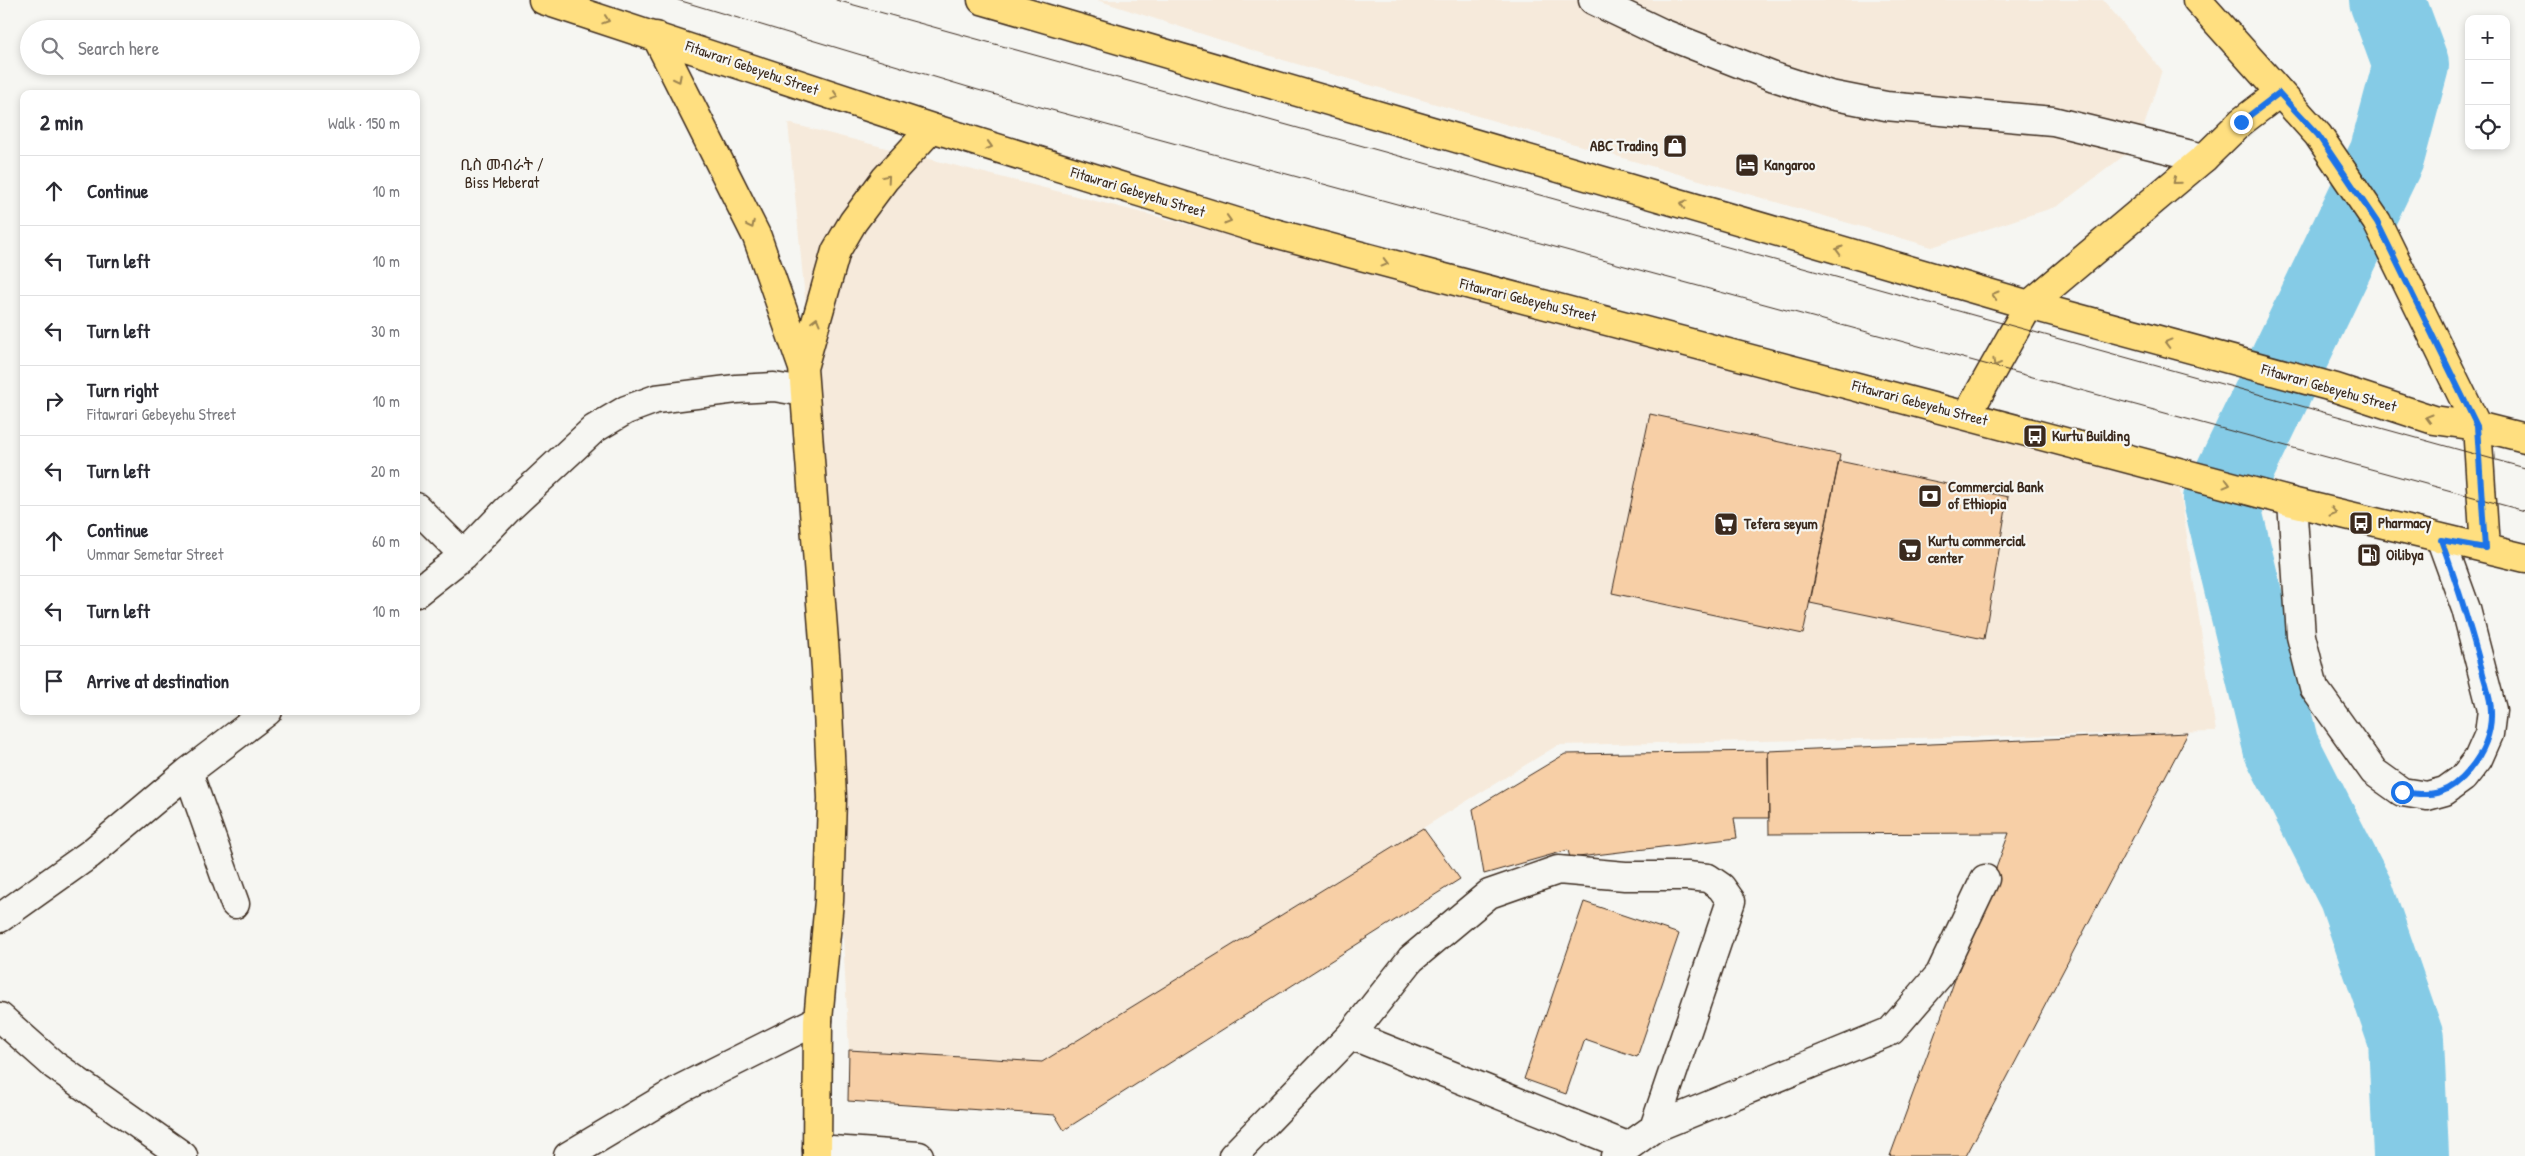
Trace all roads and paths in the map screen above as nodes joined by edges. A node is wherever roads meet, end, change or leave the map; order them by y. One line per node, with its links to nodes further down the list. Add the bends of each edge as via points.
1 (543, 0): 5 (main road, Fitawrari Gebeyehu Street, one-way to 5)
2 (982, 0): 9 (main road, Fitawrari Gebeyehu Street, one-way to 2)
3 (1593, 0): 8 (street, via 1662,33 1830,95 1886,106 2053,121)
4 (2197, 0): 6 (main road)
5 (656, 36): 7 (main road, Fitawrari Gebeyehu Street, one-way to 7); 10 (main road, one-way to 10, via 757,238)
6 (2279, 93): 8 (main road, via 2241,122); 12 (main road, via 2318,135 2377,222)
7 (932, 128): 10 (main road, one-way to 7, via 836,251 885,179); 11 (main road, Fitawrari Gebeyehu Street, one-way to 11, via 1258,229)
8 (2204, 158): 9 (main road, one-way to 9)
9 (2029, 305): 11 (main road, one-way to 11); 12 (main road, Fitawrari Gebeyehu Street, one-way to 9, via 2434,420 2336,388)
10 (804, 380): 18 (street, via 774,387 656,398 626,410 594,429); 27 (main road, via 826,668 832,798 829,901)
11 (1967, 415): 14 (main road, Fitawrari Gebeyehu Street, one-way to 14)
12 (2477, 426): 13 (main road, Fitawrari Gebeyehu Street); 17 (main road)
13 (2525, 438)
14 (2280, 498): 16 (main road, Fitawrari Gebeyehu Street, one-way to 16); 16 (street, via 2301,636 2314,688 2374,772 2402,792 2427,796 2445,791 2478,760 2489,734 2492,710 2466,609)
15 (420, 511): 18 (street)
16 (2441, 540): 17 (main road, Fitawrari Gebeyehu Street)
17 (2485, 548): 19 (main road, Fitawrari Gebeyehu Street)
18 (464, 555): 20 (street)
19 (2525, 558)
20 (420, 590)
21 (263, 715): 22 (street)
22 (188, 772): 24 (street); 25 (street, via 90,854)
23 (1985, 879): 29 (street, via 1940,974 1891,1031)
24 (236, 904)
25 (0, 918)
26 (0, 1017): 32 (street, via 54,1065)
27 (818, 1020): 31 (main road); 33 (street, via 682,1088)
28 (1351, 1035): 29 (street, via 1411,959 1489,894 1558,870 1708,878 1721,887 1731,901); 30 (street); 35 (street)
29 (1654, 1128): 30 (street)
30 (1621, 1151)
31 (817, 1152): 34 (street)
32 (183, 1156)
33 (568, 1156)
34 (919, 1156)
35 (1233, 1156)

